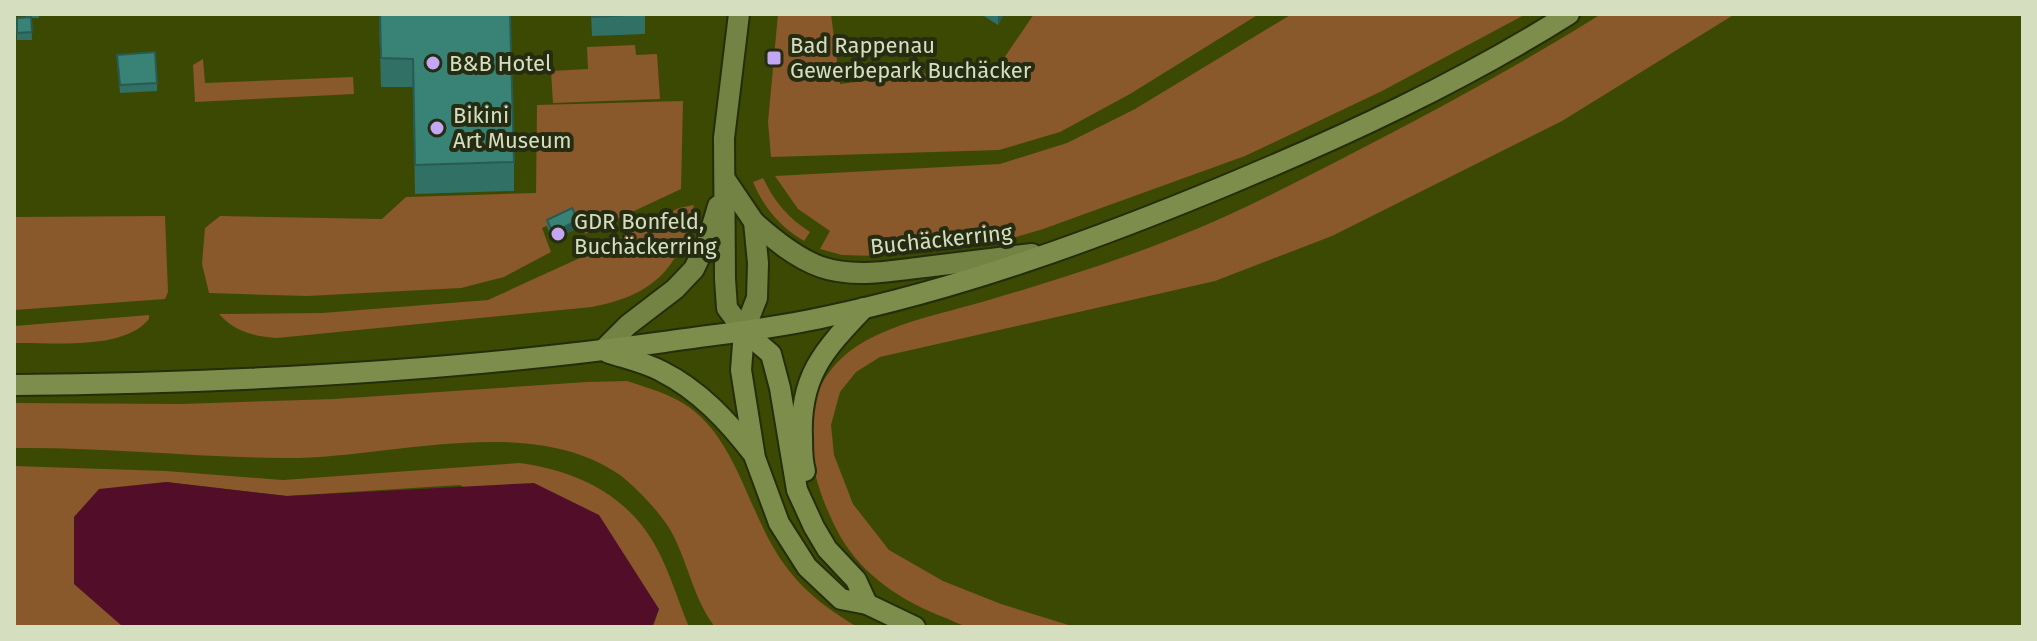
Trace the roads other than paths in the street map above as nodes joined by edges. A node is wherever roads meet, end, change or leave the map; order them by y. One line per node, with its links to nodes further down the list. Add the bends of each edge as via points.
1 (739, 14): 3 (street, via 724,138)
2 (1569, 14): 5 (main road, via 1391,113 1156,215)
3 (725, 179): 4 (street, Buchäckerring); 7 (street, via 727,308); 8 (street, via 694,269)
4 (754, 222): 5 (street, Buchäckerring, via 804,258 835,270 875,273); 7 (street, Buchäckerring, via 757,298)
5 (1052, 252): 6 (main road)
6 (864, 308): 7 (main road); 11 (main road, via 830,343 806,385 800,411 803,466 813,498)
7 (744, 331): 8 (main road); 10 (main road, via 741,370); 11 (main road, via 771,354 797,490 827,549)
8 (603, 350): 9 (main road, via 182,384); 10 (main road, via 660,370 700,395 735,429)
9 (14, 385)
10 (755, 458): 12 (main road, via 779,523 807,567 841,599)
11 (856, 580): 12 (main road)
12 (867, 604): 13 (main road)
13 (915, 627)

